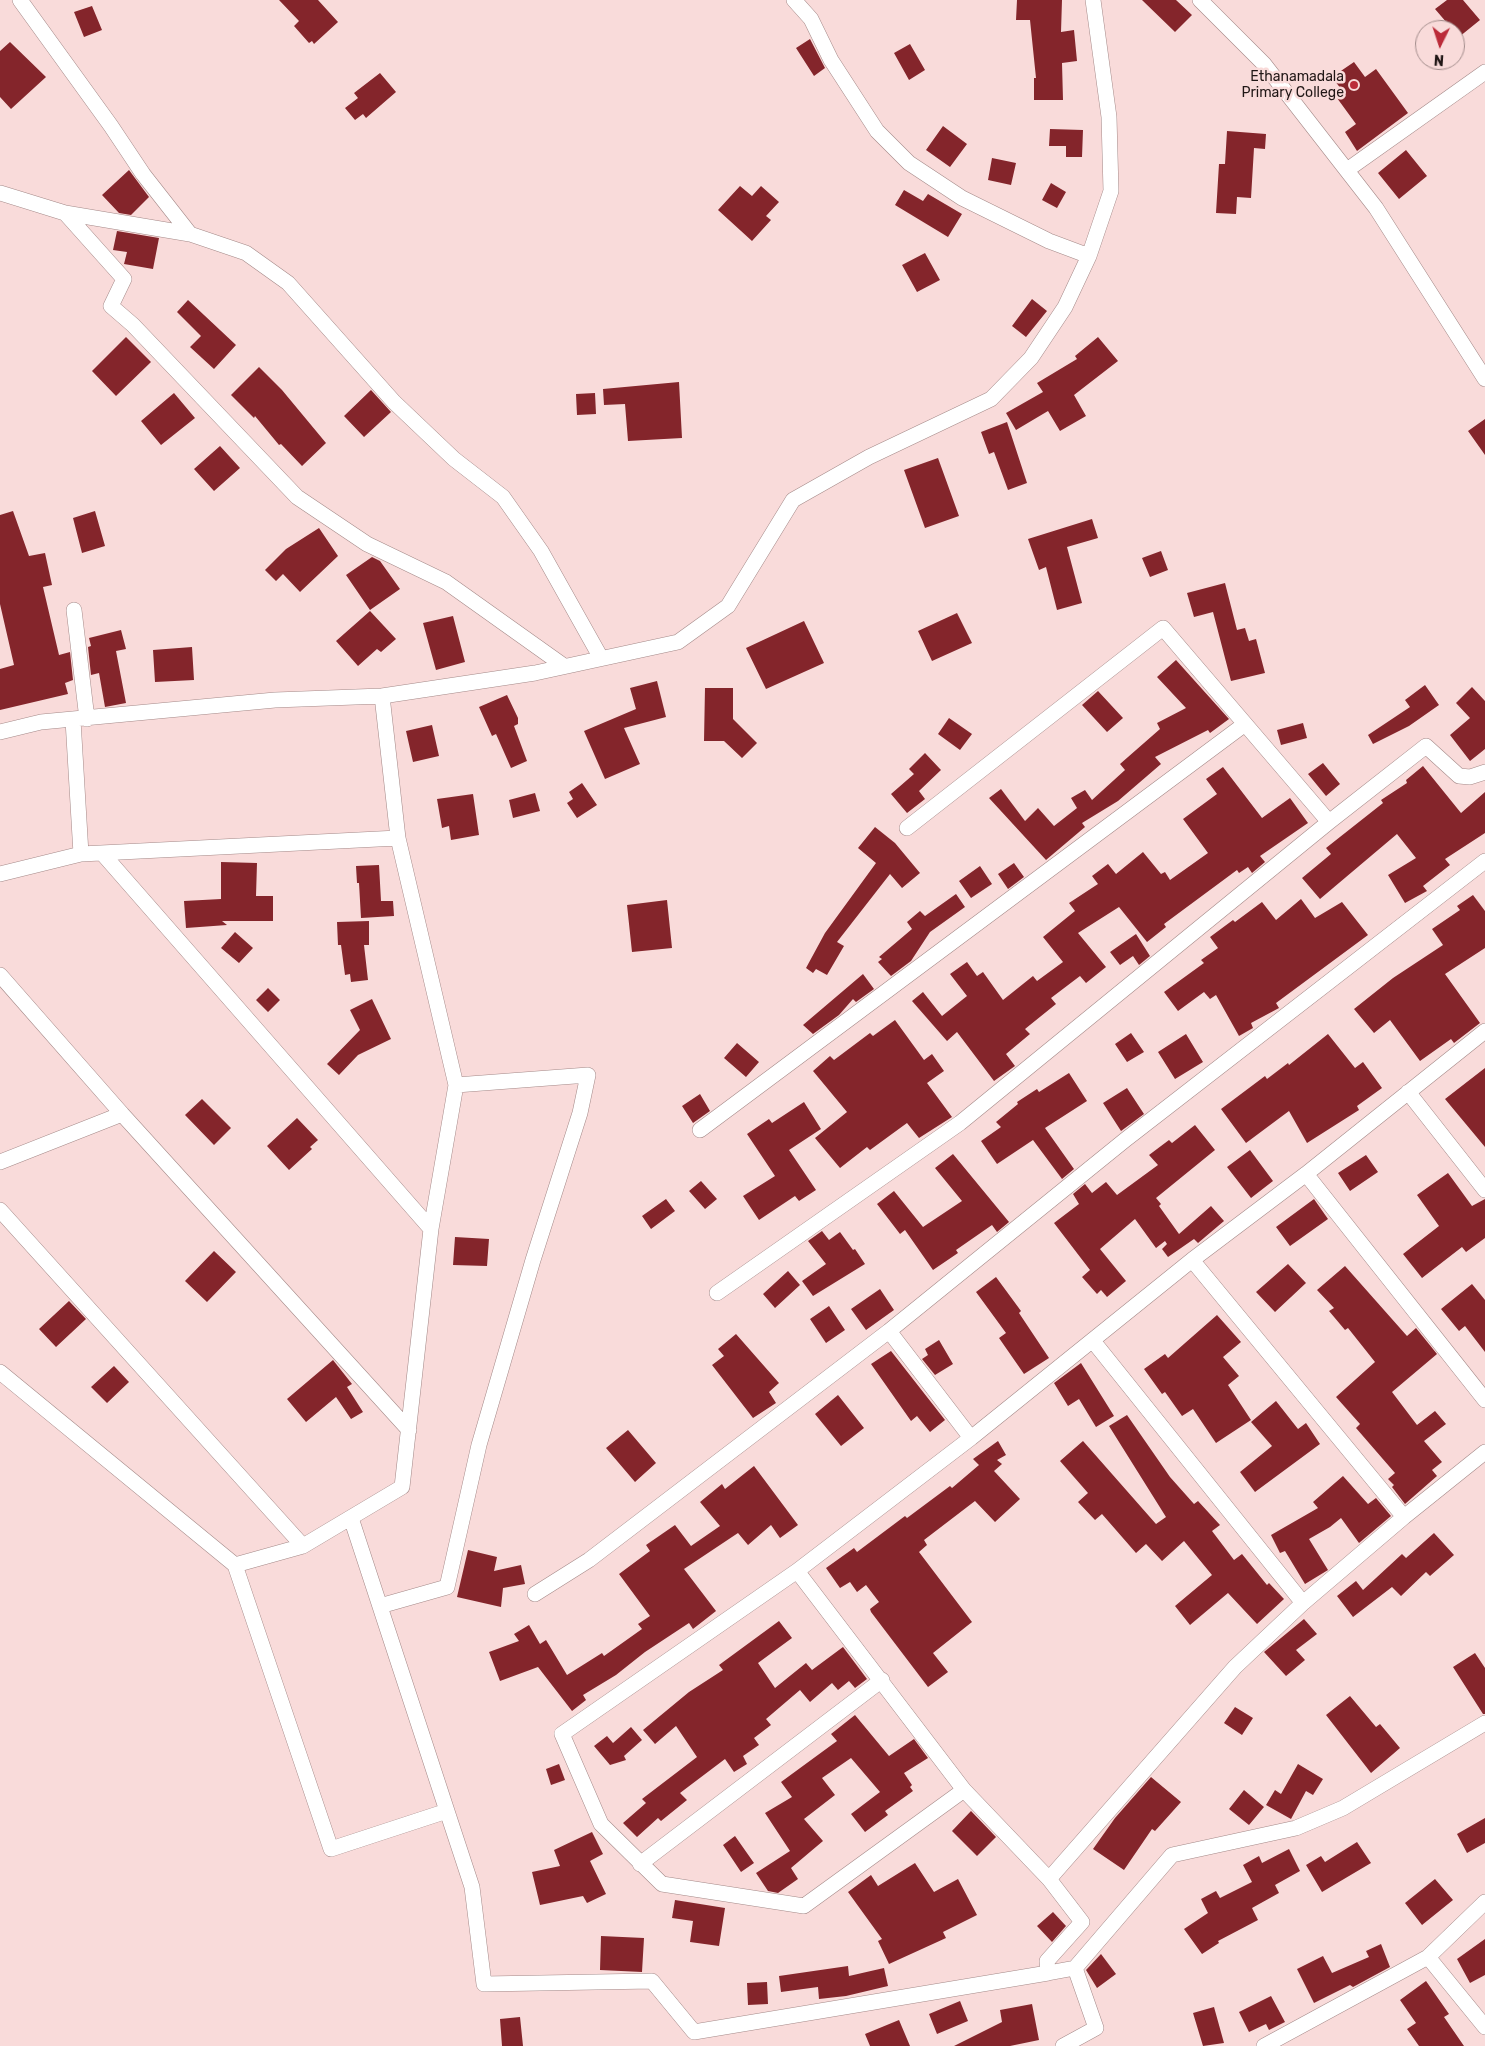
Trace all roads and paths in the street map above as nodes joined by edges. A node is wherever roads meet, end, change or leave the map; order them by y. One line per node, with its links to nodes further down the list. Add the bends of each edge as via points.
1 (20, 0): 9 (street, via 143,174)
2 (794, 0): 10 (street, via 810,20 877,131 909,163 962,198 1049,241)
3 (1093, 0): 10 (street, via 1110,117 1111,191)
4 (1200, 0): 6 (street, via 1264,64)
5 (1485, 72): 6 (street)
6 (1347, 170): 11 (street, via 1376,208)
7 (0, 193): 8 (street)
8 (65, 214): 9 (street); 14 (street, via 124,280 111,306 133,325 297,497 368,544 446,582)
9 (190, 234): 13 (street, via 246,253 288,283 394,402 454,459 503,497 541,551)
10 (1088, 256): 13 (street, via 1065,307 1031,358 991,399 869,457 793,500 728,606 678,642)
11 (1485, 379)
12 (74, 610): 16 (street)
13 (601, 658): 14 (street)
14 (564, 666): 15 (street)
15 (382, 696): 16 (street, via 275,700); 22 (street)
16 (80, 719): 18 (street, via 41,722); 24 (street)
17 (1245, 724): 20 (street); 21 (street, via 1163,628); 32 (street)
18 (0, 732)
19 (1485, 772): 20 (street, via 1470,777 1459,776 1426,746)
20 (1330, 822): 39 (street, via 960,1123)
21 (907, 828)
22 (398, 838): 23 (street); 29 (street)
23 (102, 853): 24 (street); 37 (street)
24 (81, 854): 26 (street)
25 (1485, 861): 40 (street, via 1125,1140)
26 (0, 874)
27 (0, 974): 31 (street)
28 (1485, 1031): 30 (street)
29 (456, 1085): 37 (street); 54 (street, via 588,1075 580,1113 479,1445 447,1587)
30 (1408, 1092): 34 (street); 35 (street)
31 (122, 1114): 33 (street); 44 (street)
32 (700, 1130)
33 (0, 1162)
34 (1306, 1174): 38 (street); 43 (street)
35 (1485, 1190)
36 (0, 1210): 49 (street)
37 (431, 1229): 44 (street)
38 (1192, 1260): 41 (street); 47 (street)
39 (717, 1293)
40 (889, 1331): 45 (street); 52 (street, via 589,1560)
41 (1093, 1341): 45 (street); 53 (street)
42 (0, 1372): 50 (street)
43 (1485, 1400)
44 (409, 1430): 48 (street, via 402,1487)
45 (971, 1438): 51 (street)
46 (1485, 1452): 47 (street)
47 (1404, 1517): 53 (street)
48 (351, 1518): 49 (street); 54 (street)
49 (303, 1546): 50 (street)
50 (235, 1565): 58 (street, via 331,1850)
51 (797, 1571): 55 (street); 59 (street, via 562,1734 601,1824)
52 (535, 1594)
53 (1303, 1603): 60 (street, via 1235,1667)
54 (380, 1606): 58 (street)
55 (882, 1680): 57 (street); 59 (street)
56 (1485, 1723): 63 (street, via 1343,1808 1296,1828 1172,1855)
57 (964, 1790): 59 (street, via 804,1906 662,1884); 60 (street)
58 (447, 1811): 64 (street, via 472,1887 484,1984 652,1981 694,2032)
59 (640, 1864)
60 (1049, 1879): 64 (street, via 1082,1922 1047,1960)
61 (1485, 1902): 62 (street)
62 (1428, 1957): 65 (street); 67 (street)
63 (1075, 1968): 64 (street); 66 (street, via 1096,2028)
64 (1048, 1973)
65 (1485, 2027)
66 (1063, 2046)
67 (1264, 2046)

